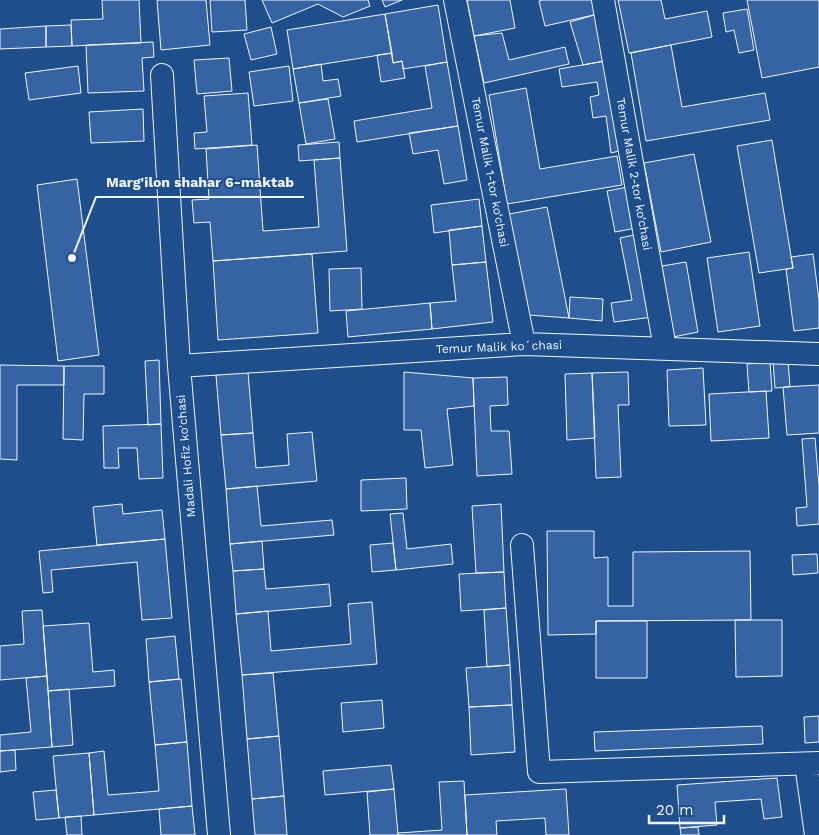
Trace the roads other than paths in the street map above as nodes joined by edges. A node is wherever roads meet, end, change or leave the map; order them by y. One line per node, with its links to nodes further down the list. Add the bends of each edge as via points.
1 (455, 0): 4 (street, Temur Malik 1-tor ko‘chasi)
2 (604, 0): 5 (street, Temur Malik 2-tor ko‘chasi)
3 (162, 75): 7 (street, Madali Hofiz ko'chasi)
4 (524, 344): 5 (street, Temur Malik koʻchasi); 7 (street, Temur Malik koʻchasi)
5 (665, 348): 6 (street, Temur Malik koʻchasi)
6 (819, 354)
7 (179, 366): 10 (street, Madali Hofiz ko'chasi)
8 (522, 544): 9 (street, via 539,772)
9 (813, 764): 11 (street)
10 (218, 835)
11 (816, 835)

